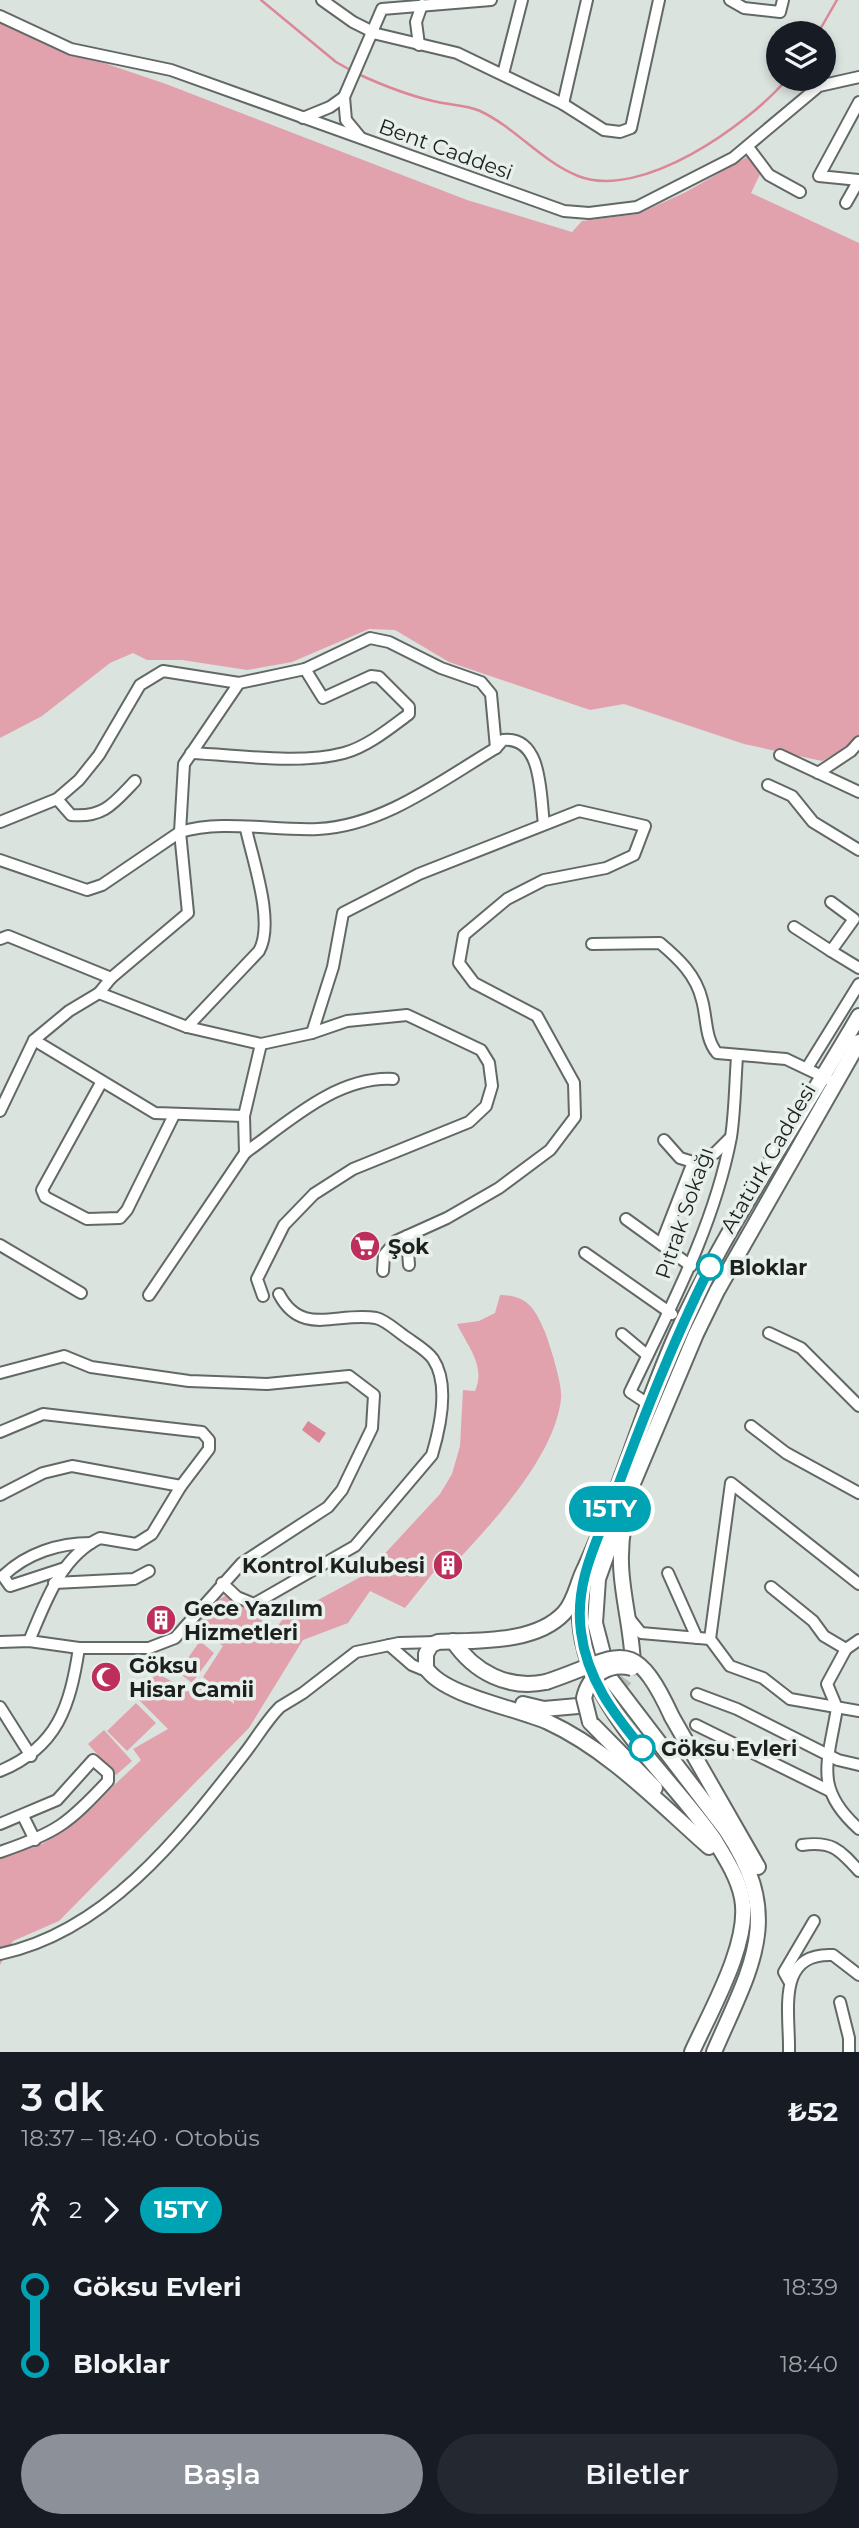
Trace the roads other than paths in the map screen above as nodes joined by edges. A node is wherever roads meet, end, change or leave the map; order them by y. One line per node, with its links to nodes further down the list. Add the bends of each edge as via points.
1 (322, 0): 11 (street)
2 (491, 0): 9 (street)
3 (522, 0): 13 (street)
4 (587, 0): 17 (street)
5 (659, 0): 17 (street, via 631,128 604,130)
6 (730, 0): 7 (street, via 744,8 780,12)
7 (783, 0)
8 (379, 4): 9 (street); 11 (street)
9 (422, 5): 12 (street, via 416,22)
10 (0, 16): 18 (street, Bent Caddesi, via 71,48 171,70)
11 (372, 31): 12 (street); 15 (street)
12 (418, 45): 13 (street, via 457,53)
13 (503, 74): 17 (street)
14 (859, 77): 20 (street, Bent Caddesi, via 819,86)
15 (344, 97): 18 (street); 19 (street, via 346,120)
16 (859, 102): 21 (street, via 819,176)
17 (563, 104)
18 (303, 118): 19 (street, Bent Caddesi)
19 (362, 139): 20 (street, Bent Caddesi, via 553,208 589,213 637,207)
20 (748, 148): 22 (street, via 769,175)
21 (859, 180): 23 (street)
22 (800, 192)
23 (846, 203)
24 (305, 669): 25 (street); 27 (street, via 370,638 389,642 481,682 491,694); 28 (street, via 323,698 371,676 379,677 409,706 409,713 385,732 346,752 317,758)
25 (239, 682): 28 (street); 34 (street, via 163,671 140,685 99,755)
26 (859, 742): 30 (street)
27 (496, 748): 36 (street, via 503,740 522,743 533,753); 37 (street, via 400,805 355,821 321,829)
28 (191, 753): 38 (street, via 184,764)
29 (780, 755): 30 (street)
30 (818, 773): 33 (street)
31 (135, 781): 34 (street, via 113,807 84,816 71,815)
32 (768, 785): 39 (street, via 792,796 813,822)
33 (859, 792)
34 (57, 799): 35 (street)
35 (0, 822)
36 (544, 824): 52 (street, via 419,874 343,913 333,967); 69 (street, via 579,811 645,826 634,855 606,868 544,880 507,899 464,935 459,963 474,983 537,1016 574,1083 575,1117 550,1150 499,1188)
37 (246, 829): 38 (street, via 215,824); 51 (street, via 266,922 265,940)
38 (180, 832): 40 (street, via 103,885 87,890); 47 (street, via 188,913)
39 (859, 850)
40 (0, 860)
41 (831, 902): 45 (street, via 854,919)
42 (794, 927): 45 (street)
43 (0, 939): 47 (street, via 8,936)
44 (593, 944): 56 (street, via 660,943 693,978 702,998 710,1045 717,1053)
45 (831, 951): 46 (street)
46 (859, 968)
47 (111, 978): 49 (street)
48 (859, 984): 57 (street)
49 (99, 993): 51 (street); 53 (street)
50 (859, 1016): 59 (main road, Atatürk Caddesi)
51 (187, 1027): 54 (street)
52 (312, 1033): 54 (street); 79 (street, via 346,1021 407,1015 481,1050 489,1063 492,1086 486,1106 469,1122 352,1169 314,1194 284,1225 257,1279)
53 (34, 1040): 60 (street); 61 (street)
54 (261, 1044): 63 (street)
55 (858, 1045): 59 (main road, Atatürk Caddesi)
56 (737, 1057): 57 (street, via 786,1059); 64 (street, Pıtrak Sokağı)
57 (807, 1068): 59 (street)
58 (393, 1079): 66 (street, via 325,1096)
59 (829, 1080): 81 (main road, Atatürk Caddesi, via 710,1267); 93 (main road, Atatürk Caddesi, via 712,1301)
60 (102, 1083): 62 (street, via 155,1114); 62 (street, via 42,1190 45,1197 87,1219 120,1218 127,1210)
61 (2, 1103)
62 (174, 1115): 63 (street)
63 (244, 1116): 66 (street)
64 (731, 1137): 67 (street, via 715,1153); 74 (street, Pıtrak Sokağı)
65 (664, 1140): 67 (street, via 680,1158)
66 (245, 1153): 77 (street)
67 (693, 1162): 70 (street, Pıtrak Sokağı)
68 (626, 1219): 70 (street)
69 (407, 1236): 73 (street); 75 (street, via 384,1255)
70 (660, 1244): 74 (street)
71 (0, 1245): 76 (street)
72 (586, 1253): 80 (street)
73 (410, 1265)
74 (691, 1266): 80 (street, Pıtrak Sokağı)
75 (383, 1271)
76 (81, 1293)
77 (149, 1294)
78 (279, 1294): 100 (street, via 287,1309 301,1318 379,1318 432,1358 440,1376 437,1437 432,1455 355,1546 254,1604)
79 (262, 1296)
80 (668, 1312): 81 (street); 84 (street, Pıtrak Sokağı)
81 (683, 1321): 86 (main road, Atatürk Caddesi)
82 (769, 1333): 87 (street, via 801,1348)
83 (622, 1334): 84 (street)
84 (647, 1355): 86 (street, Pıtrak Sokağı, via 630,1392)
85 (0, 1373): 100 (street, via 64,1356 91,1367 189,1381 267,1384 349,1376 374,1395 372,1428 342,1490 328,1507 242,1563)
86 (648, 1404): 95 (main road, Atatürk Caddesi)
87 (859, 1406)
88 (751, 1426): 91 (street, via 786,1453)
89 (0, 1432): 90 (street, via 43,1414 202,1432 209,1449)
90 (181, 1486): 92 (street, via 72,1466 43,1473); 94 (street, via 167,1515 152,1534 136,1544 100,1538)
91 (859, 1493)
92 (0, 1495)
93 (628, 1495): 103 (main road, via 619,1558); 137 (main road, Atatürk Caddesi, via 602,1565 596,1596 595,1623 604,1665 620,1695 734,1842 751,1873)
94 (91, 1542): 96 (street); 96 (street, via 59,1543 3,1576 10,1586)
95 (588, 1561): 108 (main road, via 572,1602 539,1630); 136 (main road, via 580,1595 580,1629 593,1676 605,1700 703,1824)
96 (68, 1567): 99 (street)
97 (149, 1571): 99 (street, via 134,1579)
98 (668, 1573): 105 (street)
99 (54, 1583): 107 (street)
100 (222, 1583): 112 (street, via 175,1638 149,1648)
101 (859, 1584): 106 (street, via 730,1483)
102 (771, 1587): 113 (street, via 813,1621 824,1636)
103 (625, 1613): 104 (street); 114 (main road)
104 (645, 1633): 105 (street); 114 (street, via 636,1643)
105 (697, 1638): 106 (street)
106 (710, 1639): 119 (street, via 730,1666 763,1678 790,1699)
107 (29, 1641): 109 (street); 112 (street)
108 (445, 1641): 111 (street); 115 (main road, via 431,1644 425,1654); 121 (main road, bridge, via 500,1680 525,1685 546,1682 612,1657 630,1658 650,1675)
109 (0, 1642)
110 (858, 1642): 113 (street)
111 (389, 1645): 115 (street, via 412,1665); 139 (street, via 356,1652 281,1707 141,1873 94,1914 42,1943)
112 (79, 1648): 123 (street, via 64,1715)
113 (846, 1649): 119 (street, via 827,1684)
114 (633, 1663)
115 (429, 1672): 118 (main road, via 530,1707); 133 (main road, via 459,1690 548,1722 584,1742)
116 (697, 1694): 124 (street)
117 (0, 1706): 123 (street)
118 (578, 1706)
119 (837, 1708): 120 (street); 124 (street)
120 (859, 1711)
121 (672, 1717): 133 (main road, bridge, via 643,1675 620,1665 601,1671 588,1685 584,1706 590,1722); 137 (main road, via 758,1866 763,1894)
122 (696, 1725): 127 (street)
123 (31, 1756): 126 (street)
124 (829, 1756): 125 (street); 127 (street)
125 (859, 1765)
126 (0, 1771)
127 (828, 1790): 130 (street, via 840,1812)
128 (23, 1816): 129 (street); 131 (street); 131 (street, via 57,1800 93,1760 108,1773 108,1781 72,1819)
129 (0, 1824)
130 (859, 1829)
131 (35, 1840): 134 (street)
132 (802, 1845): 135 (street, via 821,1842 834,1847)
133 (709, 1847): 136 (main road)
134 (0, 1853)
135 (859, 1871)
136 (737, 1881): 143 (main road, via 743,1900 739,1940)
137 (759, 1910): 144 (main road, Atatürk Caddesi, via 757,1947)
138 (814, 1921): 141 (street, via 788,1963)
139 (0, 1954)
140 (859, 1975): 141 (street, via 833,1955 822,1955 807,1959)
141 (789, 1981): 145 (street)
142 (840, 2002): 146 (street)
143 (692, 2052)
144 (714, 2052)
145 (789, 2052)
146 (849, 2052)

